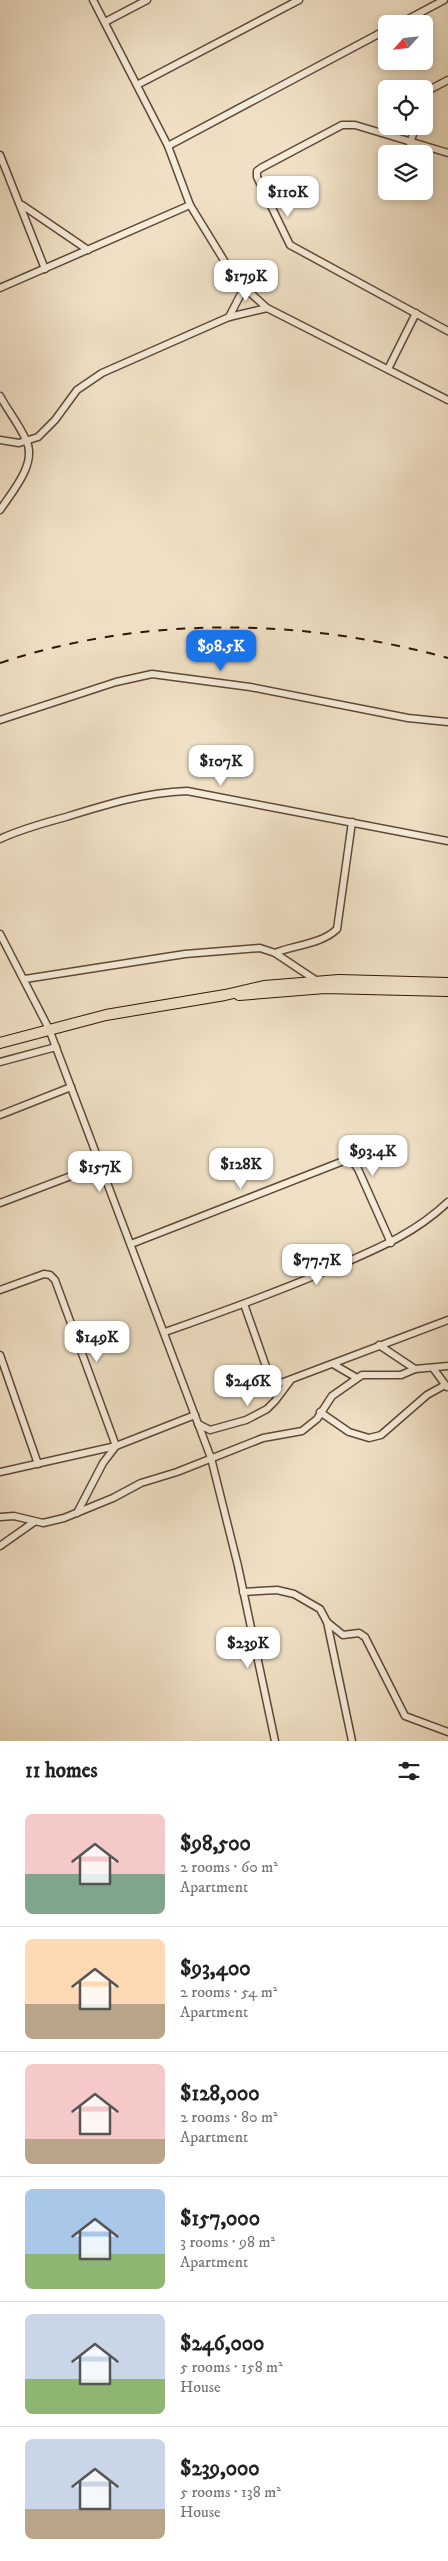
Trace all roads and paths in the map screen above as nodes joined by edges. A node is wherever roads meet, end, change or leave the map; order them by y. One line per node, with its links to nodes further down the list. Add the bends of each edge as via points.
1 (93, 0): 6 (street)
2 (147, 0): 6 (street)
3 (444, 0): 5 (street)
4 (294, 1): 9 (street)
5 (416, 15)
6 (105, 22): 9 (street)
7 (378, 34): 13 (street)
8 (448, 80): 10 (street)
9 (137, 85): 13 (street)
10 (433, 88)
11 (413, 135): 12 (street)
12 (410, 143): 14 (street); 23 (street, via 355,125 342,125 261,168 257,177 290,245)
13 (168, 146): 17 (street)
14 (448, 153)
15 (0, 155): 16 (street)
16 (22, 205): 18 (street); 19 (street)
17 (190, 206): 18 (street); 21 (street)
18 (88, 250): 19 (street)
19 (45, 269): 20 (street)
20 (0, 288)
21 (244, 288): 22 (street); 24 (street)
22 (267, 308): 24 (street); 26 (street)
23 (416, 314): 25 (street); 26 (street)
24 (229, 317): 30 (street, via 102,373 77,390 38,437)
25 (448, 331)
26 (388, 369): 28 (street)
27 (0, 396): 30 (street)
28 (448, 400)
29 (0, 440): 30 (street)
30 (27, 441): 31 (street, via 28,465)
31 (0, 510)
32 (0, 720): 33 (street, via 116,682 152,674 250,687 408,718)
33 (448, 722)
34 (352, 822): 35 (street, via 187,791 156,792 33,826); 36 (street); 38 (street, via 337,929 319,940)
35 (0, 839)
36 (448, 841)
37 (0, 934): 39 (street)
38 (275, 953): 39 (street, via 260,948 185,954); 41 (street)
39 (25, 979): 43 (street)
40 (448, 983): 41 (highway, via 401,980)
41 (321, 985): 42 (highway); 43 (highway, via 254,995 225,995 106,1015)
42 (448, 991)
43 (49, 1029): 44 (highway); 45 (street)
44 (0, 1043)
45 (56, 1047): 46 (street); 47 (street)
46 (0, 1062)
47 (71, 1088): 48 (street); 49 (street)
48 (0, 1115)
49 (100, 1165): 51 (street); 53 (street)
50 (448, 1202): 52 (street, via 412,1232)
51 (0, 1203)
52 (391, 1243): 53 (street, via 358,1169 346,1160); 55 (street)
53 (131, 1244): 57 (street)
54 (0, 1290): 72 (street, via 44,1274 55,1280)
55 (244, 1304): 57 (street); 67 (street, via 269,1374 274,1380)
56 (448, 1320): 58 (street)
57 (165, 1332): 70 (street)
58 (380, 1345): 60 (street); 63 (street)
59 (0, 1355): 64 (street)
60 (332, 1364): 65 (street); 67 (street)
61 (448, 1366): 62 (street)
62 (434, 1368): 63 (street); 68 (street)
63 (415, 1369): 65 (street, via 401,1375 365,1374)
64 (8, 1378): 66 (street); 74 (street)
65 (358, 1378): 69 (street, via 332,1396)
66 (0, 1381)
67 (290, 1381): 71 (street, via 275,1402 246,1420 210,1430)
68 (447, 1386): 69 (street, via 427,1396 381,1435 369,1438 348,1432)
69 (320, 1412): 73 (street, via 317,1419 302,1431 263,1438)
70 (195, 1416): 71 (street); 72 (street)
71 (198, 1424): 73 (street)
72 (116, 1446): 74 (street); 76 (street)
73 (211, 1458): 76 (street, via 141,1483); 80 (street)
74 (38, 1464): 75 (street)
75 (0, 1472)
76 (77, 1513): 78 (street, via 43,1523)
77 (0, 1517): 78 (street, via 14,1516)
78 (34, 1522): 79 (street)
79 (0, 1546)
80 (243, 1592): 81 (street, via 277,1590 294,1594 320,1609); 83 (street)
81 (327, 1622): 82 (street, via 343,1635 359,1633 365,1637 405,1716); 84 (street)
82 (448, 1732)
83 (275, 1741)
84 (352, 1741)

